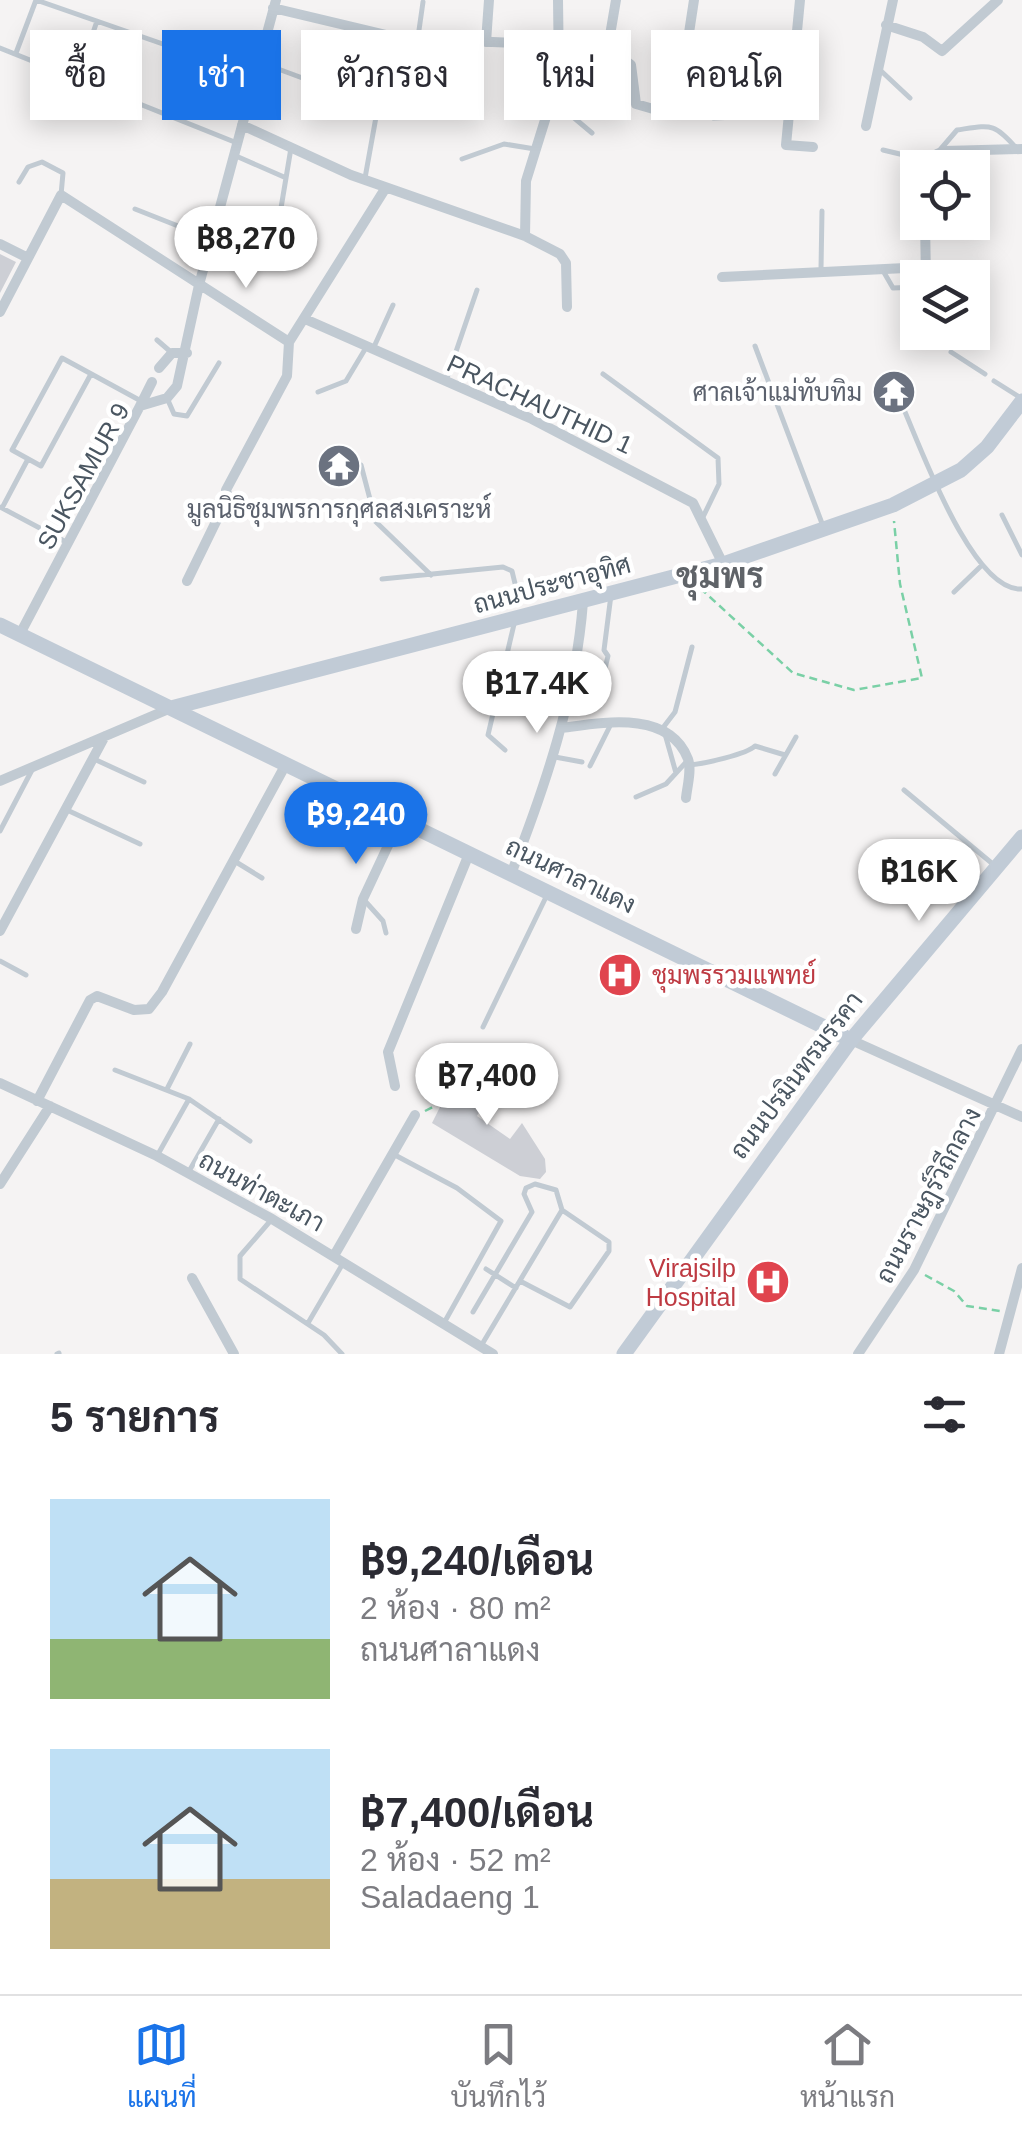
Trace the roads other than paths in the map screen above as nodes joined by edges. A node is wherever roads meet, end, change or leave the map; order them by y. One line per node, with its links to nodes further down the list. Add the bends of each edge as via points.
1 (36, 0): 11 (lane); 25 (lane)
2 (489, 0): 21 (street)
3 (558, 0): 17 (street)
4 (616, 0): 18 (street)
5 (694, 0): 19 (street)
6 (800, 0): 20 (street)
7 (893, 0): 12 (street)
8 (998, 0): 12 (street, via 942,51)
9 (423, 2): 16 (lane)
10 (274, 4): 14 (street, SUKSAMUR 9); 15 (street)
11 (97, 22): 13 (lane); 23 (lane)
12 (886, 25): 28 (street)
13 (94, 30)
14 (267, 30)
15 (377, 30)
16 (419, 30)
17 (559, 30)
18 (611, 30)
19 (689, 30)
20 (797, 30)
21 (486, 42): 22 (street)
22 (504, 42)
23 (162, 44)
24 (0, 48): 25 (lane)
25 (16, 54): 26 (lane)
26 (30, 59)
27 (631, 64): 32 (street, via 636,104)
28 (877, 67): 30 (lane); 38 (street)
29 (281, 70): 51 (lane, via 378,106)
30 (910, 98)
31 (142, 106): 42 (lane)
32 (651, 109)
33 (244, 120): 37 (street, SUKSAMUR 9)
34 (545, 120): 43 (street)
35 (576, 120): 39 (lane)
36 (789, 120): 40 (street, via 786,145)
37 (242, 126): 41 (street); 42 (street, SUKSAMUR 9)
38 (866, 126)
39 (592, 133)
40 (813, 147)
41 (291, 148): 50 (lane); 51 (street)
42 (235, 149): 50 (lane); 59 (street, SUKSAMUR 9)
43 (536, 149): 49 (lane, via 504,144); 58 (street, via 526,181)
44 (1020, 149): 46 (lane, via 990,125 957,130); 47 (street)
45 (883, 150): 48 (lane)
46 (940, 150)
47 (990, 153)
48 (900, 154)
49 (462, 158)
50 (284, 177): 57 (lane)
51 (364, 180): 53 (street)
52 (19, 182): 54 (lane, via 28,167 42,162 64,173)
53 (385, 189): 58 (street); 72 (street)
54 (60, 195): 61 (street); 66 (street)
55 (135, 209): 59 (lane)
56 (822, 212): 64 (lane)
57 (278, 226)
58 (524, 236): 70 (street, via 566,263)
59 (211, 239): 66 (street, SUKSAMUR 9)
60 (0, 244): 61 (street)
61 (28, 258): 71 (street)
62 (882, 269): 63 (street); 64 (street); 67 (lane, via 893,288)
63 (900, 270)
64 (820, 272): 65 (street)
65 (722, 278)
66 (198, 284): 74 (street); 77 (street, SUKSAMUR 9)
67 (900, 288)
68 (477, 290): 86 (lane)
69 (393, 305): 76 (lane)
70 (567, 307)
71 (0, 312)
72 (305, 319): 74 (street); 76 (street, PRACHAUTHID 1)
73 (156, 340): 79 (lane)
74 (289, 342): 106 (street, via 287,376)
75 (755, 346): 99 (lane)
76 (370, 348): 86 (street, PRACHAUTHID 1); 88 (lane, via 346,381)
77 (188, 352): 79 (street); 89 (street, SUKSAMUR 9)
78 (951, 352): 84 (lane)
79 (172, 353): 81 (street)
80 (219, 363): 89 (lane, via 187,416 174,414)
81 (159, 368)
82 (91, 374): 91 (lane); 93 (lane, via 41,466); 93 (lane, via 62,358 12,450)
83 (603, 374): 98 (lane, via 718,458 719,484)
84 (984, 374)
85 (994, 380): 90 (lane)
86 (446, 381): 98 (street, PRACHAUTHID 1, via 584,444 693,502)
87 (152, 382): 91 (street)
88 (318, 392)
89 (167, 398): 91 (street, SUKSAMUR 9)
90 (1022, 402): 95 (street, ถนนประชาอุทิศ, via 987,447)
91 (141, 404): 100 (street, SUKSAMUR 9)
92 (902, 405): 95 (lane)
93 (28, 459): 96 (lane)
94 (362, 465): 104 (lane, via 376,522)
95 (938, 485): 99 (street, ถนนประชาอุทิศ); 103 (lane)
96 (1, 508): 100 (lane)
97 (1002, 515): 101 (lane)
98 (703, 517): 102 (street, PRACHAUTHID 1)
99 (824, 528): 102 (street, ถนนประชาอุทิศ)
100 (68, 543): 113 (street, SUKSAMUR 9)
101 (1022, 555)
102 (723, 564): 109 (street, ถนนประชาอุทิศ)
103 (980, 567): 107 (lane); 108 (lane)
104 (431, 575): 105 (lane); 111 (lane, via 503,567 512,571)
105 (382, 579)
106 (187, 581)
107 (1022, 589)
108 (954, 592)
109 (611, 595): 110 (street, ถนนประชาอุทิศ); 115 (lane)
110 (583, 602): 111 (street, ถนนประชาอุทิศ); 118 (street)
111 (519, 609): 116 (street, ถนนประชาอุทิศ); 122 (lane, via 488,735)
112 (0, 624): 113 (street, ถนนศาลาแดง)
113 (20, 634): 116 (street, ถนนศาลาแดง)
114 (692, 646): 119 (lane)
115 (600, 689)
116 (171, 708): 120 (street); 128 (street, ถนนศาลาแดง)
117 (613, 721): 118 (street); 119 (street); 129 (lane)
118 (561, 728): 123 (street)
119 (663, 733): 127 (street); 131 (lane)
120 (106, 736): 125 (street); 130 (street)
121 (796, 737): 124 (lane)
122 (505, 750)
123 (552, 756): 126 (lane); 146 (street)
124 (785, 756): 127 (lane, via 755,746 715,762); 132 (lane)
125 (91, 758): 134 (lane); 138 (street)
126 (582, 762)
127 (689, 763): 131 (lane); 137 (street)
128 (286, 764): 139 (street, ถนนศาลาแดง); 144 (street)
129 (590, 766)
130 (33, 767): 133 (street); 140 (lane)
131 (676, 773): 136 (lane)
132 (775, 774)
133 (0, 781)
134 (144, 782)
135 (904, 790): 145 (lane)
136 (636, 797)
137 (686, 798)
138 (64, 809): 142 (lane); 151 (street)
139 (400, 820): 143 (street, ถนนศาลาแดง); 149 (street)
140 (0, 831)
141 (1022, 837): 145 (street, ถนนปรมินทรมรรคา)
142 (140, 844)
143 (469, 854): 146 (street, ถนนศาลาแดง); 161 (street, via 388,1052)
144 (233, 861): 147 (lane); 164 (street, via 149,1009 97,996 90,1000)
145 (996, 867): 156 (street, ถนนปรมินทรมรรคา)
146 (510, 874): 148 (street, ถนนศาลาแดง)
147 (262, 878)
148 (549, 892): 155 (lane); 156 (street, ถนนศาลาแดง)
149 (362, 899): 150 (street); 152 (lane, via 384,921)
150 (356, 929)
151 (0, 931)
152 (386, 933)
153 (0, 961): 154 (lane)
154 (26, 975)
155 (483, 1027)
156 (850, 1040): 166 (street); 192 (street, ถนนปรมินทรมรรคา)
157 (190, 1044): 162 (lane)
158 (1022, 1049): 166 (street, ถนนราษฎร์วิถีกลาง)
159 (115, 1070): 162 (lane)
160 (0, 1083): 164 (street, ถนนท่าตะเภา)
161 (395, 1086)
162 (167, 1089): 163 (lane)
163 (189, 1099): 169 (lane); 172 (lane)
164 (37, 1100): 165 (street, ถนนท่าตะเภา)
165 (50, 1106): 172 (street, ถนนท่าตะเภา); 174 (street)
166 (998, 1106): 168 (street); 193 (street, ถนนราษฎร์วิถีกลาง, via 914,1270)
167 (416, 1116): 171 (street)
168 (1022, 1117)
169 (220, 1118): 170 (lane); 173 (lane)
170 (250, 1141)
171 (393, 1154): 177 (street); 185 (lane, via 501,1221)
172 (157, 1156): 173 (street, ถนนท่าตะเภา)
173 (188, 1172): 176 (street, ถนนท่าตะเภา)
174 (0, 1184)
175 (562, 1210): 180 (lane, via 556,1190 526,1188 532,1212); 182 (lane); 182 (lane, via 609,1242 609,1251 570,1308)
176 (272, 1219): 177 (street, ถนนท่าตะเภา); 184 (lane, via 240,1256 240,1279)
177 (340, 1257): 184 (lane); 185 (street, ถนนท่าตะเภา)
178 (1022, 1268): 186 (street)
179 (486, 1269): 180 (lane)
180 (495, 1275): 182 (lane); 183 (lane)
181 (192, 1278): 189 (street)
182 (518, 1284): 188 (lane)
183 (474, 1312)
184 (308, 1322): 190 (lane)
185 (444, 1323): 188 (street, ถนนท่าตะเภา)
186 (1007, 1328): 187 (street); 194 (street)
187 (1022, 1332)
188 (481, 1346): 191 (street, ถนนท่าตะเภา)
189 (234, 1354)
190 (342, 1354)
191 (493, 1354)
192 (624, 1354)
193 (858, 1354)
194 (999, 1354)

